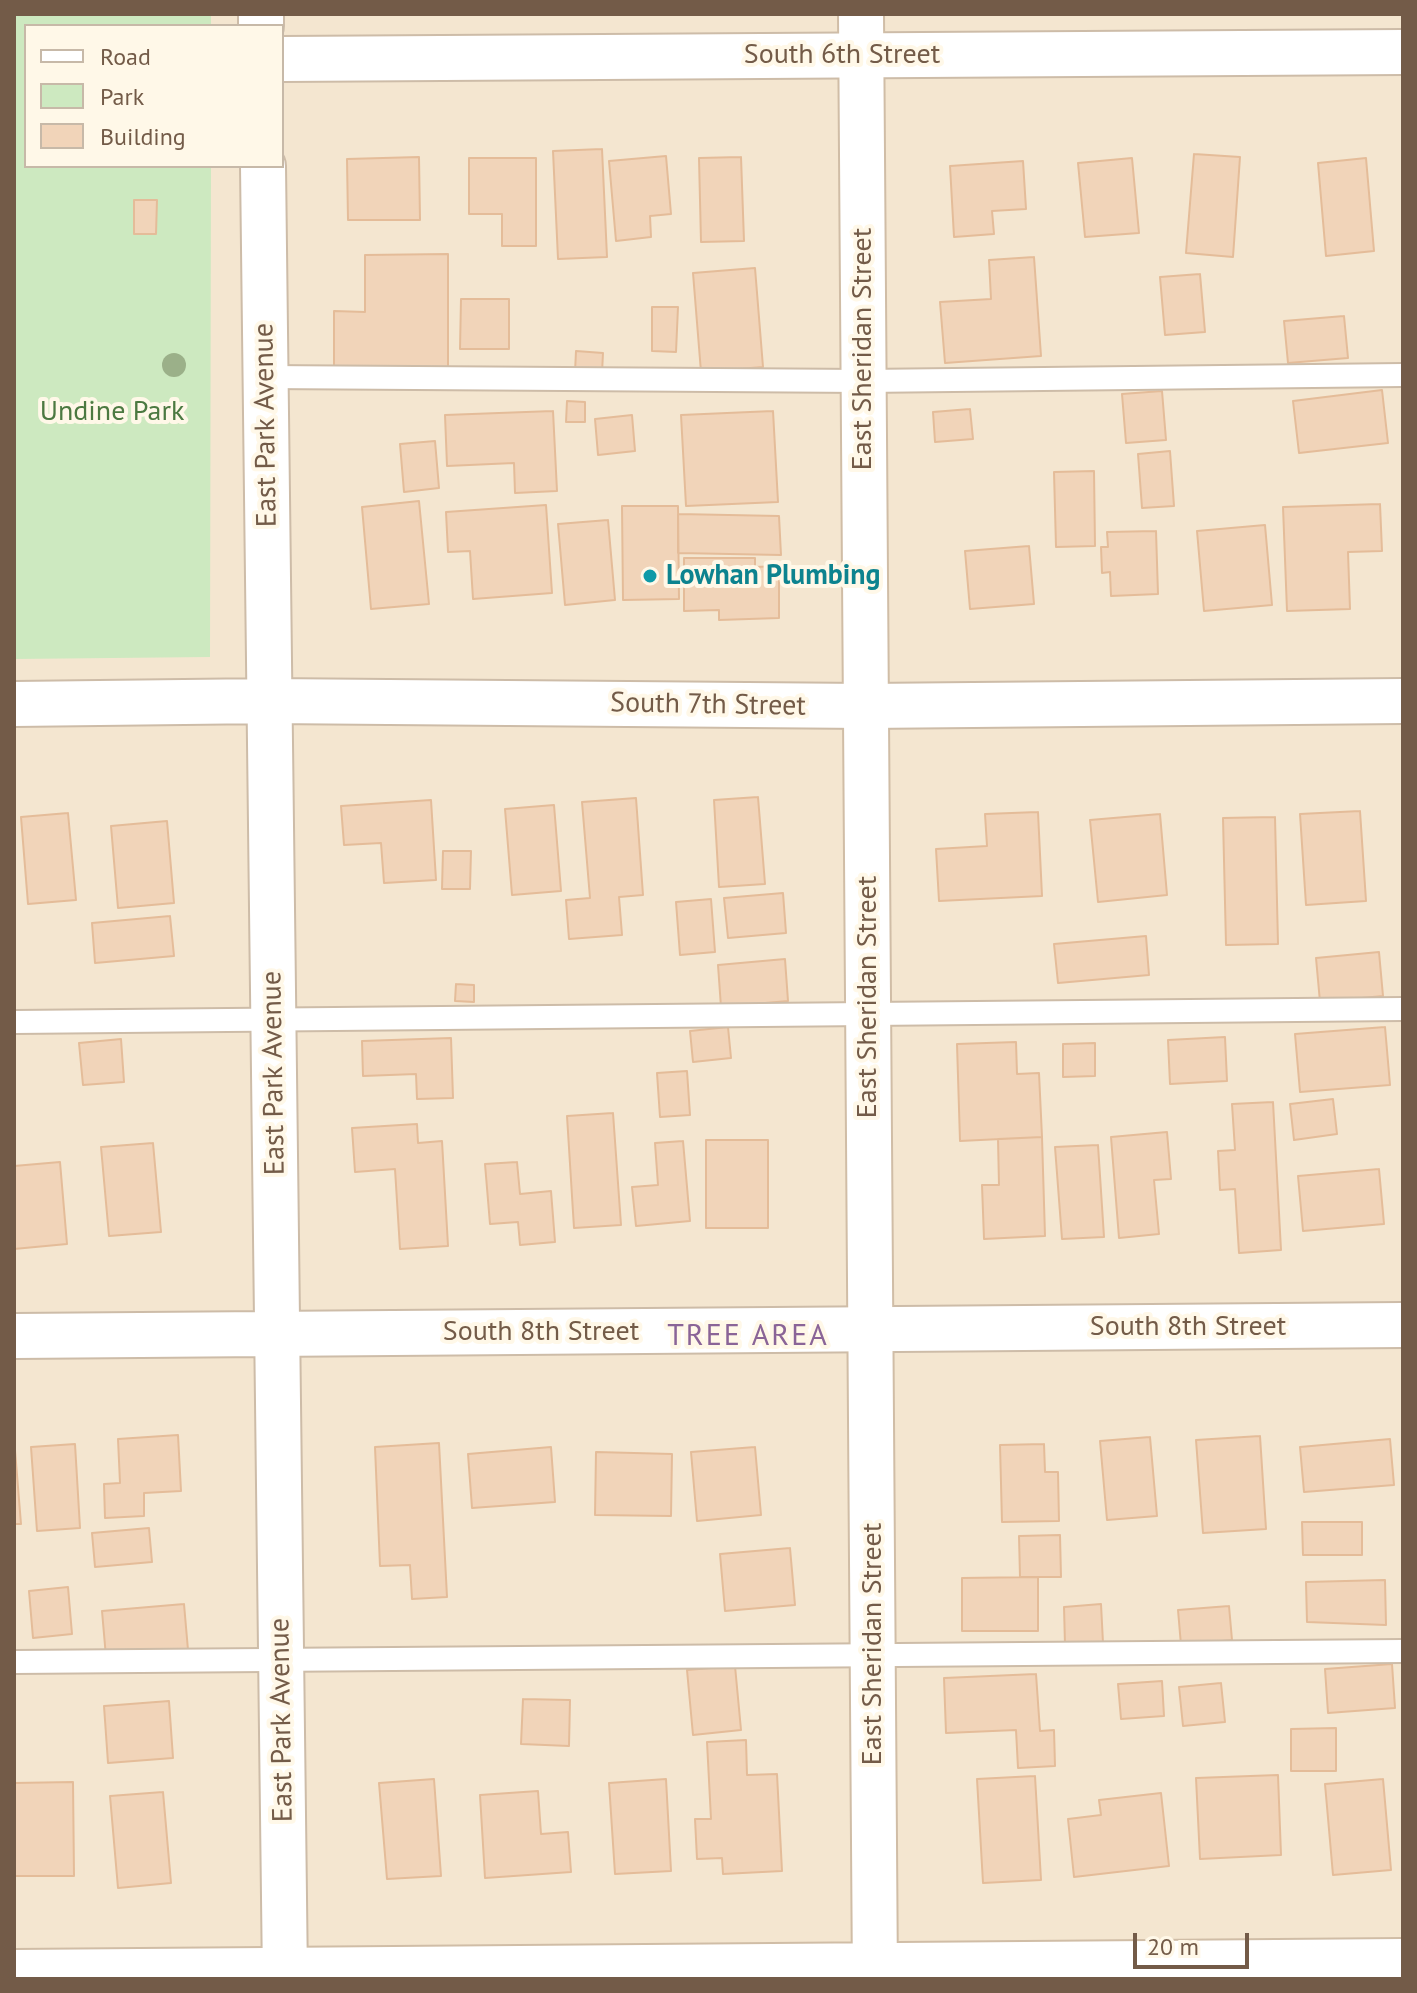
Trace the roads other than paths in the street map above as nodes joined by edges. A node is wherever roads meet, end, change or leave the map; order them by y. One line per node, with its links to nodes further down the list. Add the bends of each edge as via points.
1 (861, 34): 2 (street, South 6th Street); 3 (street, South 6th Street); 7 (street, East Sheridan Street)
2 (1403, 52)
3 (284, 59)
4 (263, 168): 6 (street, East Park Avenue)
5 (1403, 375): 7 (lane)
6 (265, 377): 7 (lane); 8 (street, East Park Avenue)
7 (864, 381): 11 (street, East Sheridan Street)
8 (269, 701): 10 (street, South 7th Street); 11 (street, South 7th Street); 14 (street, East Park Avenue)
9 (1403, 701): 11 (street, South 7th Street)
10 (14, 704)
11 (866, 706): 13 (street, East Sheridan Street)
12 (1403, 1009): 13 (lane)
13 (868, 1012): 14 (lane); 17 (street, East Sheridan Street)
14 (273, 1018): 15 (lane); 18 (street, East Park Avenue)
15 (14, 1022)
16 (1403, 1325): 17 (street, South 8th Street)
17 (871, 1329): 18 (street, South 8th Street); 21 (street, East Sheridan Street)
18 (277, 1334): 19 (street, South 8th Street); 22 (street, East Park Avenue)
19 (14, 1336)
20 (1403, 1651): 21 (lane)
21 (873, 1655): 22 (lane); 26 (street, East Sheridan Street)
22 (281, 1660): 23 (lane); 27 (street, East Park Avenue)
23 (14, 1662)
24 (1403, 1961): 26 (street)
25 (14, 1972): 27 (street)
26 (875, 1972): 27 (street)
27 (285, 1974)

